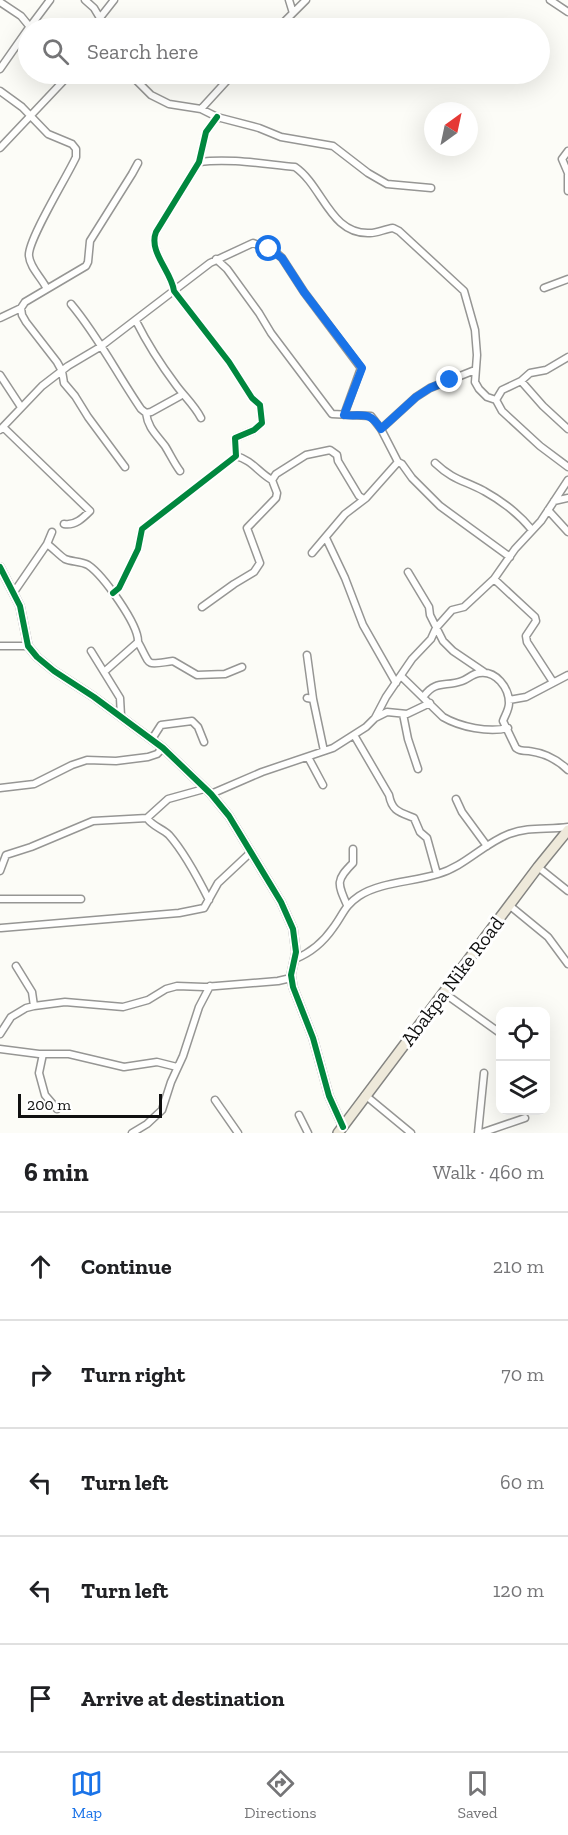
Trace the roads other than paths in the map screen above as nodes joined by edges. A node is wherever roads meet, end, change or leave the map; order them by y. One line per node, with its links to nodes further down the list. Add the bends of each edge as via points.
1 (50, 0): 11 (street)
2 (85, 0): 12 (street)
3 (114, 0): 12 (street)
4 (289, 0): 9 (street)
5 (306, 0): 9 (street)
6 (550, 0): 8 (street)
7 (0, 2): 10 (street)
8 (568, 12)
9 (293, 14): 13 (street)
10 (22, 18)
11 (36, 18)
12 (100, 18)
13 (289, 18)
14 (18, 43): 15 (street)
15 (1, 67)
16 (61, 84): 22 (street)
17 (140, 84): 20 (street, via 169,104)
18 (224, 84): 20 (street)
19 (0, 91): 22 (street)
20 (201, 109): 21 (street)
21 (217, 117): 25 (street, via 206,132); 28 (street, via 281,137 333,146 387,184)
22 (30, 118): 23 (street); 33 (street, via 48,134 76,149 76,157 29,255)
23 (0, 148)
24 (568, 151): 27 (street, via 562,159)
25 (199, 162): 34 (street, via 154,236); 41 (street, via 228,159 295,167 318,192 334,218 348,228 369,233 393,228 399,231 464,291 475,330)
26 (138, 163): 33 (street, via 90,242 86,266)
27 (568, 174): 29 (street)
28 (431, 188)
29 (568, 191)
30 (216, 260): 34 (street); 49 (street, via 227,269 329,411 335,416); 49 (street, via 253,243 282,258 362,368)
31 (568, 279): 32 (street)
32 (544, 288)
33 (47, 289): 36 (street)
34 (174, 291): 38 (street); 54 (street, via 260,405 262,423 235,438)
35 (71, 304): 39 (street)
36 (21, 308): 37 (street); 42 (street, via 26,322)
37 (1, 315)
38 (136, 321): 39 (street); 50 (street)
39 (100, 347): 42 (street); 48 (street)
40 (568, 357): 44 (street)
41 (475, 370): 46 (street, via 479,389); 52 (street, via 430,388)
42 (62, 371): 47 (street); 57 (street, via 64,383)
43 (0, 375): 47 (street)
44 (521, 381): 46 (street, via 502,390); 53 (street)
45 (180, 396): 48 (street)
46 (496, 400): 58 (street, via 502,411 537,444)
47 (21, 407): 51 (street)
48 (146, 412): 59 (street, via 147,422)
49 (344, 415): 52 (street, via 369,415)
50 (201, 418)
51 (1, 428): 66 (street, via 90,511 78,522)
52 (381, 429): 55 (street)
53 (568, 429)
54 (236, 456): 60 (street, via 245,458); 78 (street, via 142,529 138,549)
55 (398, 462): 63 (street); 73 (street, via 440,506)
56 (435, 463): 67 (street, via 448,475 499,500)
57 (125, 467)
58 (568, 467)
59 (180, 471)
60 (272, 480): 63 (street, via 306,455 330,450 337,455 358,496); 79 (street, via 276,498 247,528 260,563 254,572)
61 (568, 480): 64 (street)
62 (568, 498): 64 (street)
63 (364, 499): 70 (street, via 345,514)
64 (553, 501): 65 (street)
65 (548, 510): 67 (street); 69 (street)
66 (64, 524)
67 (532, 530): 73 (street)
68 (52, 532): 71 (street)
69 (568, 532)
70 (326, 538): 72 (street); 92 (street, via 363,625)
71 (47, 544): 77 (street); 78 (street, via 66,559 89,566)
72 (312, 553)
73 (510, 557): 76 (street)
74 (0, 567): 77 (street)
75 (408, 572): 80 (street, via 429,607)
76 (494, 579): 80 (street, via 464,607 452,610); 91 (street, via 535,617 526,642)
77 (14, 592): 83 (street)
78 (113, 593): 81 (street, via 131,618)
79 (202, 607)
80 (436, 628): 88 (street, via 453,651); 90 (street)
81 (138, 642): 86 (street, via 150,663 173,661 197,675 225,674); 87 (street)
82 (0, 646): 83 (street)
83 (28, 646): 97 (street, via 54,671)
84 (91, 651): 87 (street)
85 (307, 655): 104 (street, via 310,699)
86 (242, 667)
87 (104, 672): 97 (street, via 120,698)
88 (485, 672): 93 (street, via 461,682 438,684); 94 (street, via 499,680)
89 (568, 675): 91 (street)
90 (401, 676): 92 (street); 93 (street)
91 (553, 682): 94 (street, via 526,697)
92 (396, 683): 98 (street)
93 (424, 696): 95 (street)
94 (509, 700): 99 (street, via 503,721)
95 (430, 703): 96 (street); 99 (street, via 443,717 461,725 496,731)
96 (403, 714): 98 (street, via 387,712); 106 (street)
97 (121, 716): 101 (street)
98 (375, 718): 100 (street)
99 (508, 728): 107 (street, via 519,750 550,757)
100 (354, 735): 104 (street); 119 (street, via 391,805 414,818 427,838)
101 (152, 739): 102 (street, via 161,725 192,721); 103 (street)
102 (204, 742)
103 (163, 748): 109 (street, via 148,757 87,760 34,784); 110 (street)
104 (324, 751): 105 (street)
105 (308, 757): 108 (street); 110 (street)
106 (418, 769)
107 (568, 771)
108 (322, 785)
109 (0, 788)
110 (207, 791): 112 (street, via 168,798); 116 (street, via 223,807)
111 (456, 799): 114 (street)
112 (147, 818): 118 (street, via 93,821 6,855); 123 (street, via 177,845)
113 (568, 829): 114 (street, via 521,830); 117 (main road, Abakpa Nike Road)
114 (487, 846): 119 (street)
115 (353, 849): 124 (street, via 353,863 339,881)
116 (250, 854): 123 (street, via 218,883); 127 (street, via 288,916)
117 (538, 867): 120 (street); 125 (main road, Abakpa Nike Road)
118 (0, 871)
119 (437, 874): 124 (street, via 376,888)
120 (568, 891)
121 (0, 899): 122 (street)
122 (81, 899)
123 (209, 900): 126 (street, via 204,908 179,913)
124 (347, 905): 127 (street, via 320,943)
125 (509, 905): 128 (street, via 548,937); 132 (main road, Abakpa Nike Road)
126 (1, 928)
127 (295, 959): 130 (street)
128 (568, 964)
129 (16, 966): 133 (street, via 32,992)
130 (291, 978): 131 (street); 145 (street)
131 (210, 986): 133 (street, via 171,987 148,1000 123,1006 65,1002); 138 (street)
132 (444, 993): 134 (street); 140 (main road, Abakpa Nike Road)
133 (34, 1006): 135 (street, via 11,1017)
134 (496, 1029)
135 (0, 1034)
136 (0, 1049): 137 (street)
137 (43, 1054): 138 (street, via 74,1054 124,1067 157,1062); 142 (street, via 39,1073 45,1095)
138 (177, 1067): 146 (street, via 162,1110)
139 (484, 1073): 150 (street)
140 (365, 1095): 145 (main road, Abakpa Nike Road); 149 (street)
141 (215, 1100): 147 (street)
142 (57, 1109)
143 (299, 1115): 148 (street)
144 (525, 1118): 150 (street)
145 (340, 1130)
146 (132, 1133)
147 (238, 1133)
148 (308, 1133)
149 (411, 1133)
150 (480, 1133)

